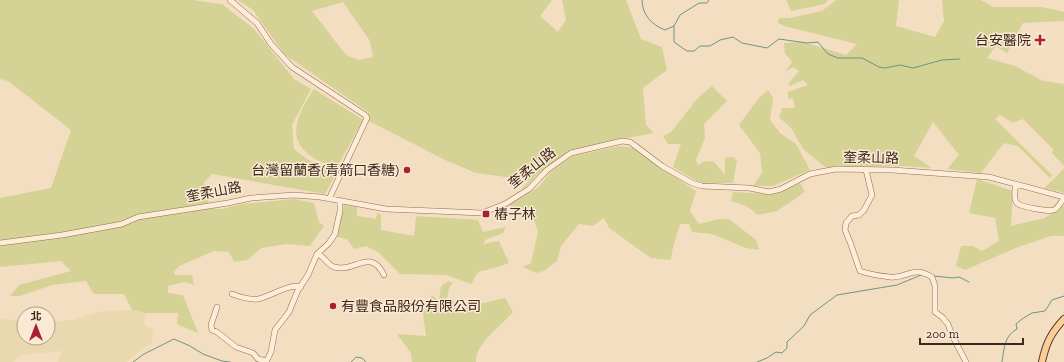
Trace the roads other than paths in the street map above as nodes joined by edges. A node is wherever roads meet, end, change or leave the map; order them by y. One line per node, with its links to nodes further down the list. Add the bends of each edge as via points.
1 (230, 0): 5 (street, via 257,23 271,44 292,67 366,115 367,118)
2 (866, 170): 3 (street, 奎柔山路, via 988,177); 6 (street, 奎柔山路, via 836,169 810,174 781,189 769,192 749,188 702,186 662,166 630,142 622,141 570,153 547,170 529,189 505,204 482,213 386,208); 15 (street, via 872,195 864,210 859,215 852,216 846,223 845,230 860,271 892,277 916,272 932,277 935,286 935,312 948,324)
3 (1016, 184): 4 (street, 奎柔山路); 4 (street, via 1015,199 1021,206 1049,211 1056,209)
4 (1064, 197)
5 (329, 199): 6 (street, 奎柔山路); 7 (street, 奎柔山路, via 294,195 251,198 138,217 122,224 62,235)
6 (340, 201): 8 (street, via 341,208 335,234)
7 (0, 243)
8 (317, 254): 9 (street, via 321,254 329,264 342,268 368,261 379,266); 10 (street)
9 (384, 275)
10 (301, 286): 11 (street, via 258,299); 14 (street, via 289,312 275,330 271,352)
11 (232, 294)
12 (217, 307): 14 (street, via 210,325 212,330 236,348 250,351 258,359)
13 (1064, 319): 16 (main road, via 1048,340)
14 (266, 362)
15 (966, 362)
16 (1042, 362)

